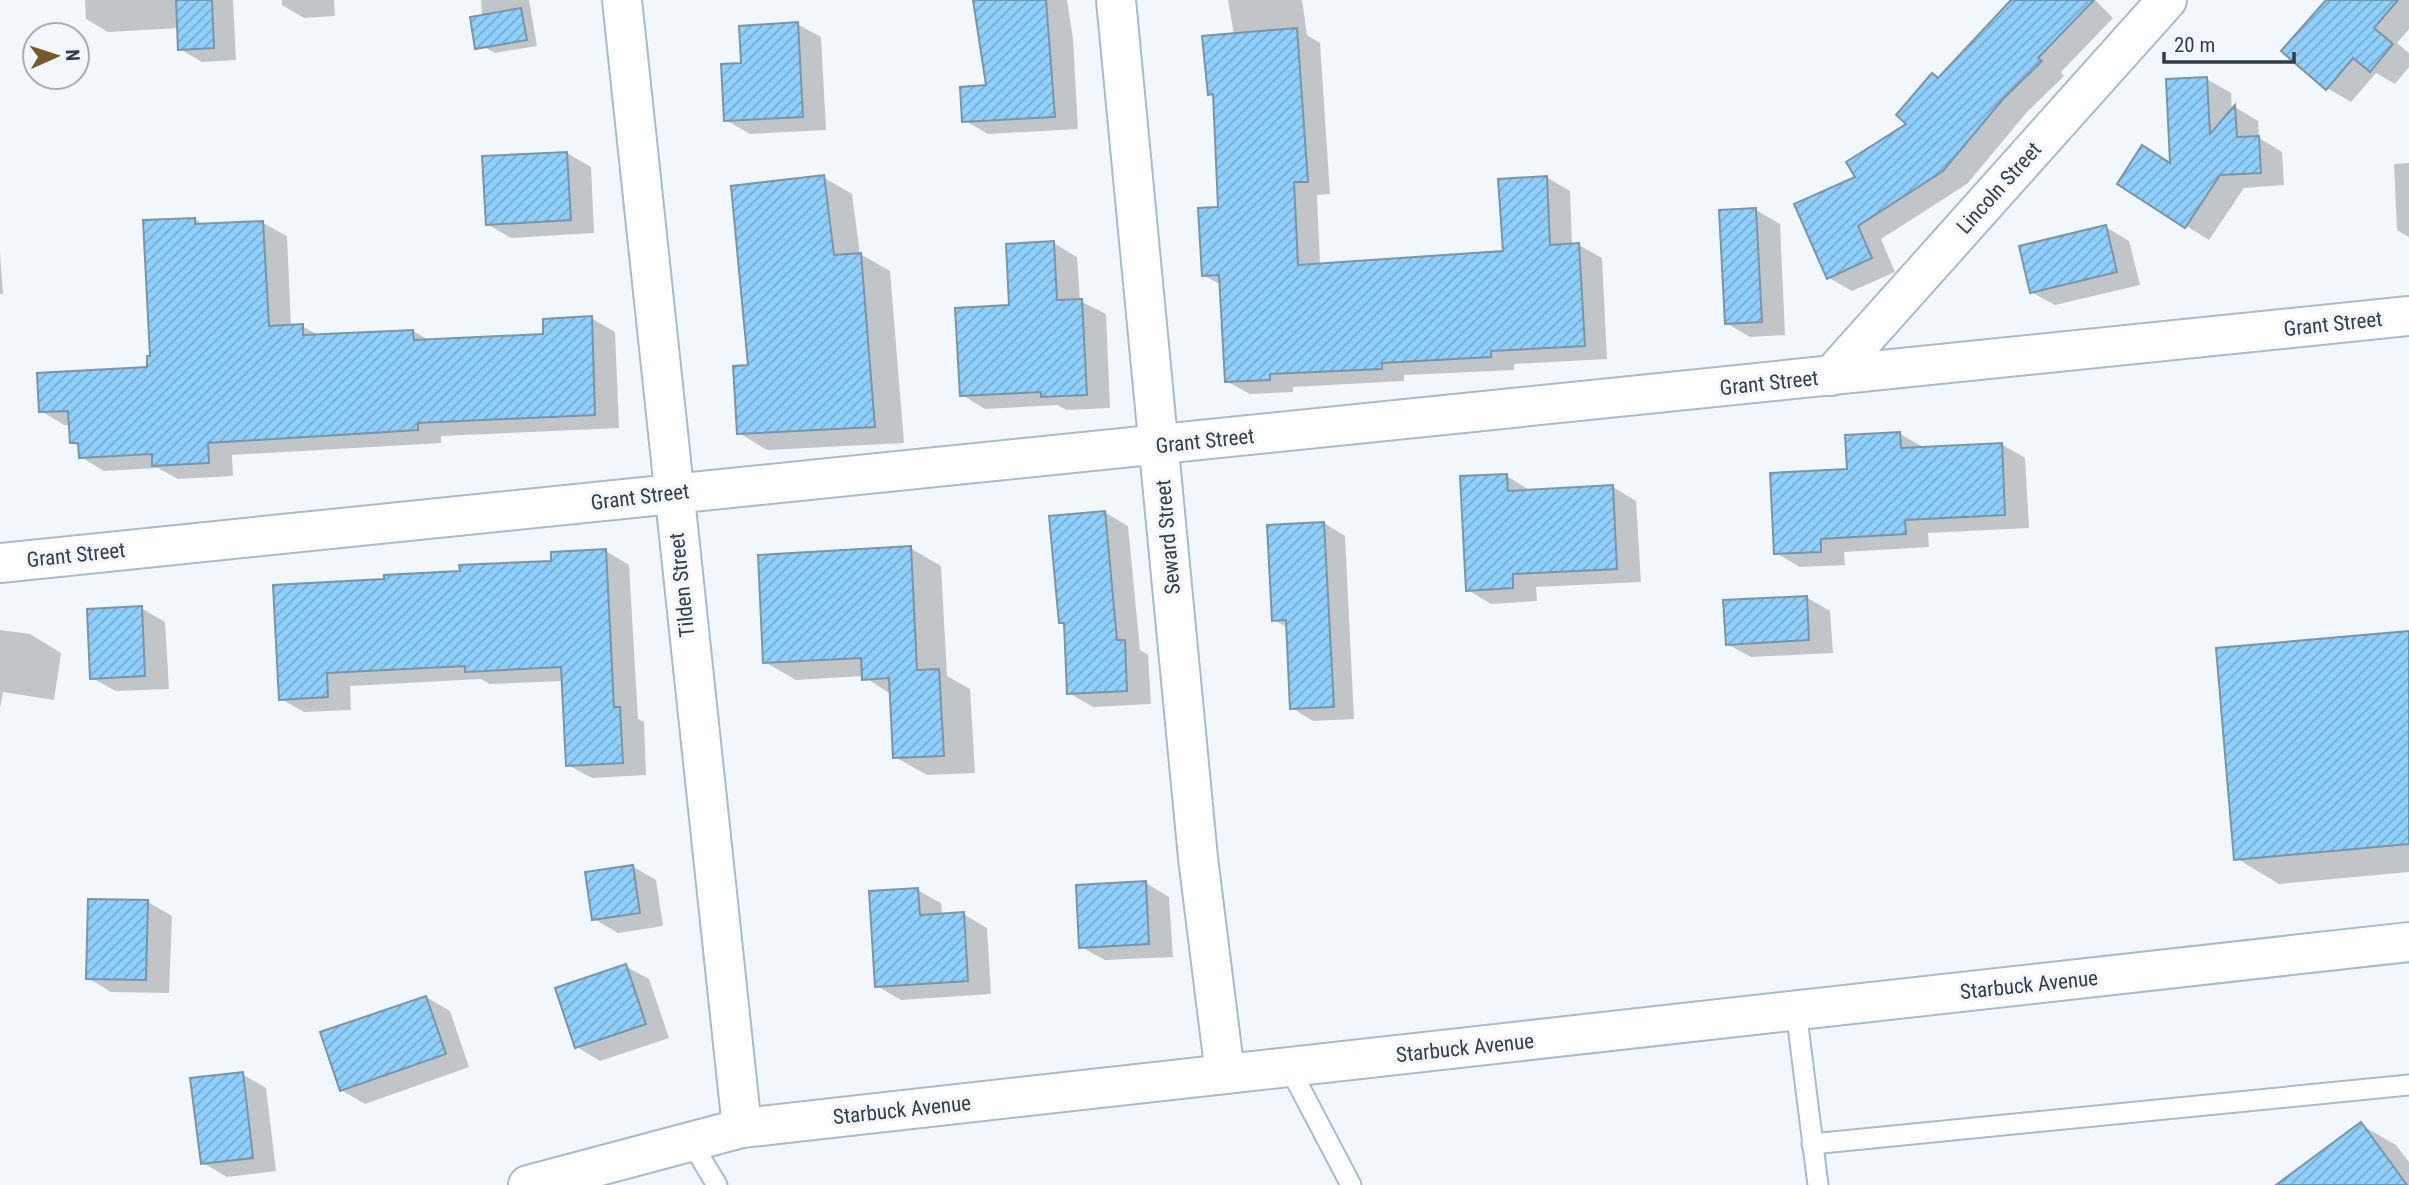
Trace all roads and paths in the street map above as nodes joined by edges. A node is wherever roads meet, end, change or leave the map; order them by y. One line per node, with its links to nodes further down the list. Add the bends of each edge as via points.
1 (622, 0): 7 (street, Tilden Street)
2 (1116, 0): 6 (street, Seward Street)
3 (2167, 0): 5 (street, Lincoln Street)
4 (2409, 316): 5 (street, Grant Street)
5 (1831, 376): 6 (street, Grant Street)
6 (1159, 446): 7 (street, Grant Street); 12 (street, Seward Street, via 1198,858)
7 (672, 492): 8 (street, Grant Street); 14 (street, Tilden Street)
8 (0, 563)
9 (2409, 942): 10 (street, Starbuck Avenue)
10 (1796, 1010): 11 (street, Starbuck Avenue); 16 (lane)
11 (1289, 1067): 12 (street, Starbuck Avenue); 19 (lane)
12 (1225, 1074): 14 (street, Starbuck Avenue)
13 (2409, 1085): 16 (lane)
14 (742, 1128): 15 (street, Starbuck Avenue)
15 (691, 1142): 17 (street, Starbuck Avenue); 18 (lane)
16 (1812, 1144): 20 (lane)
17 (528, 1185)
18 (717, 1185)
19 (1351, 1185)
20 (1818, 1185)

